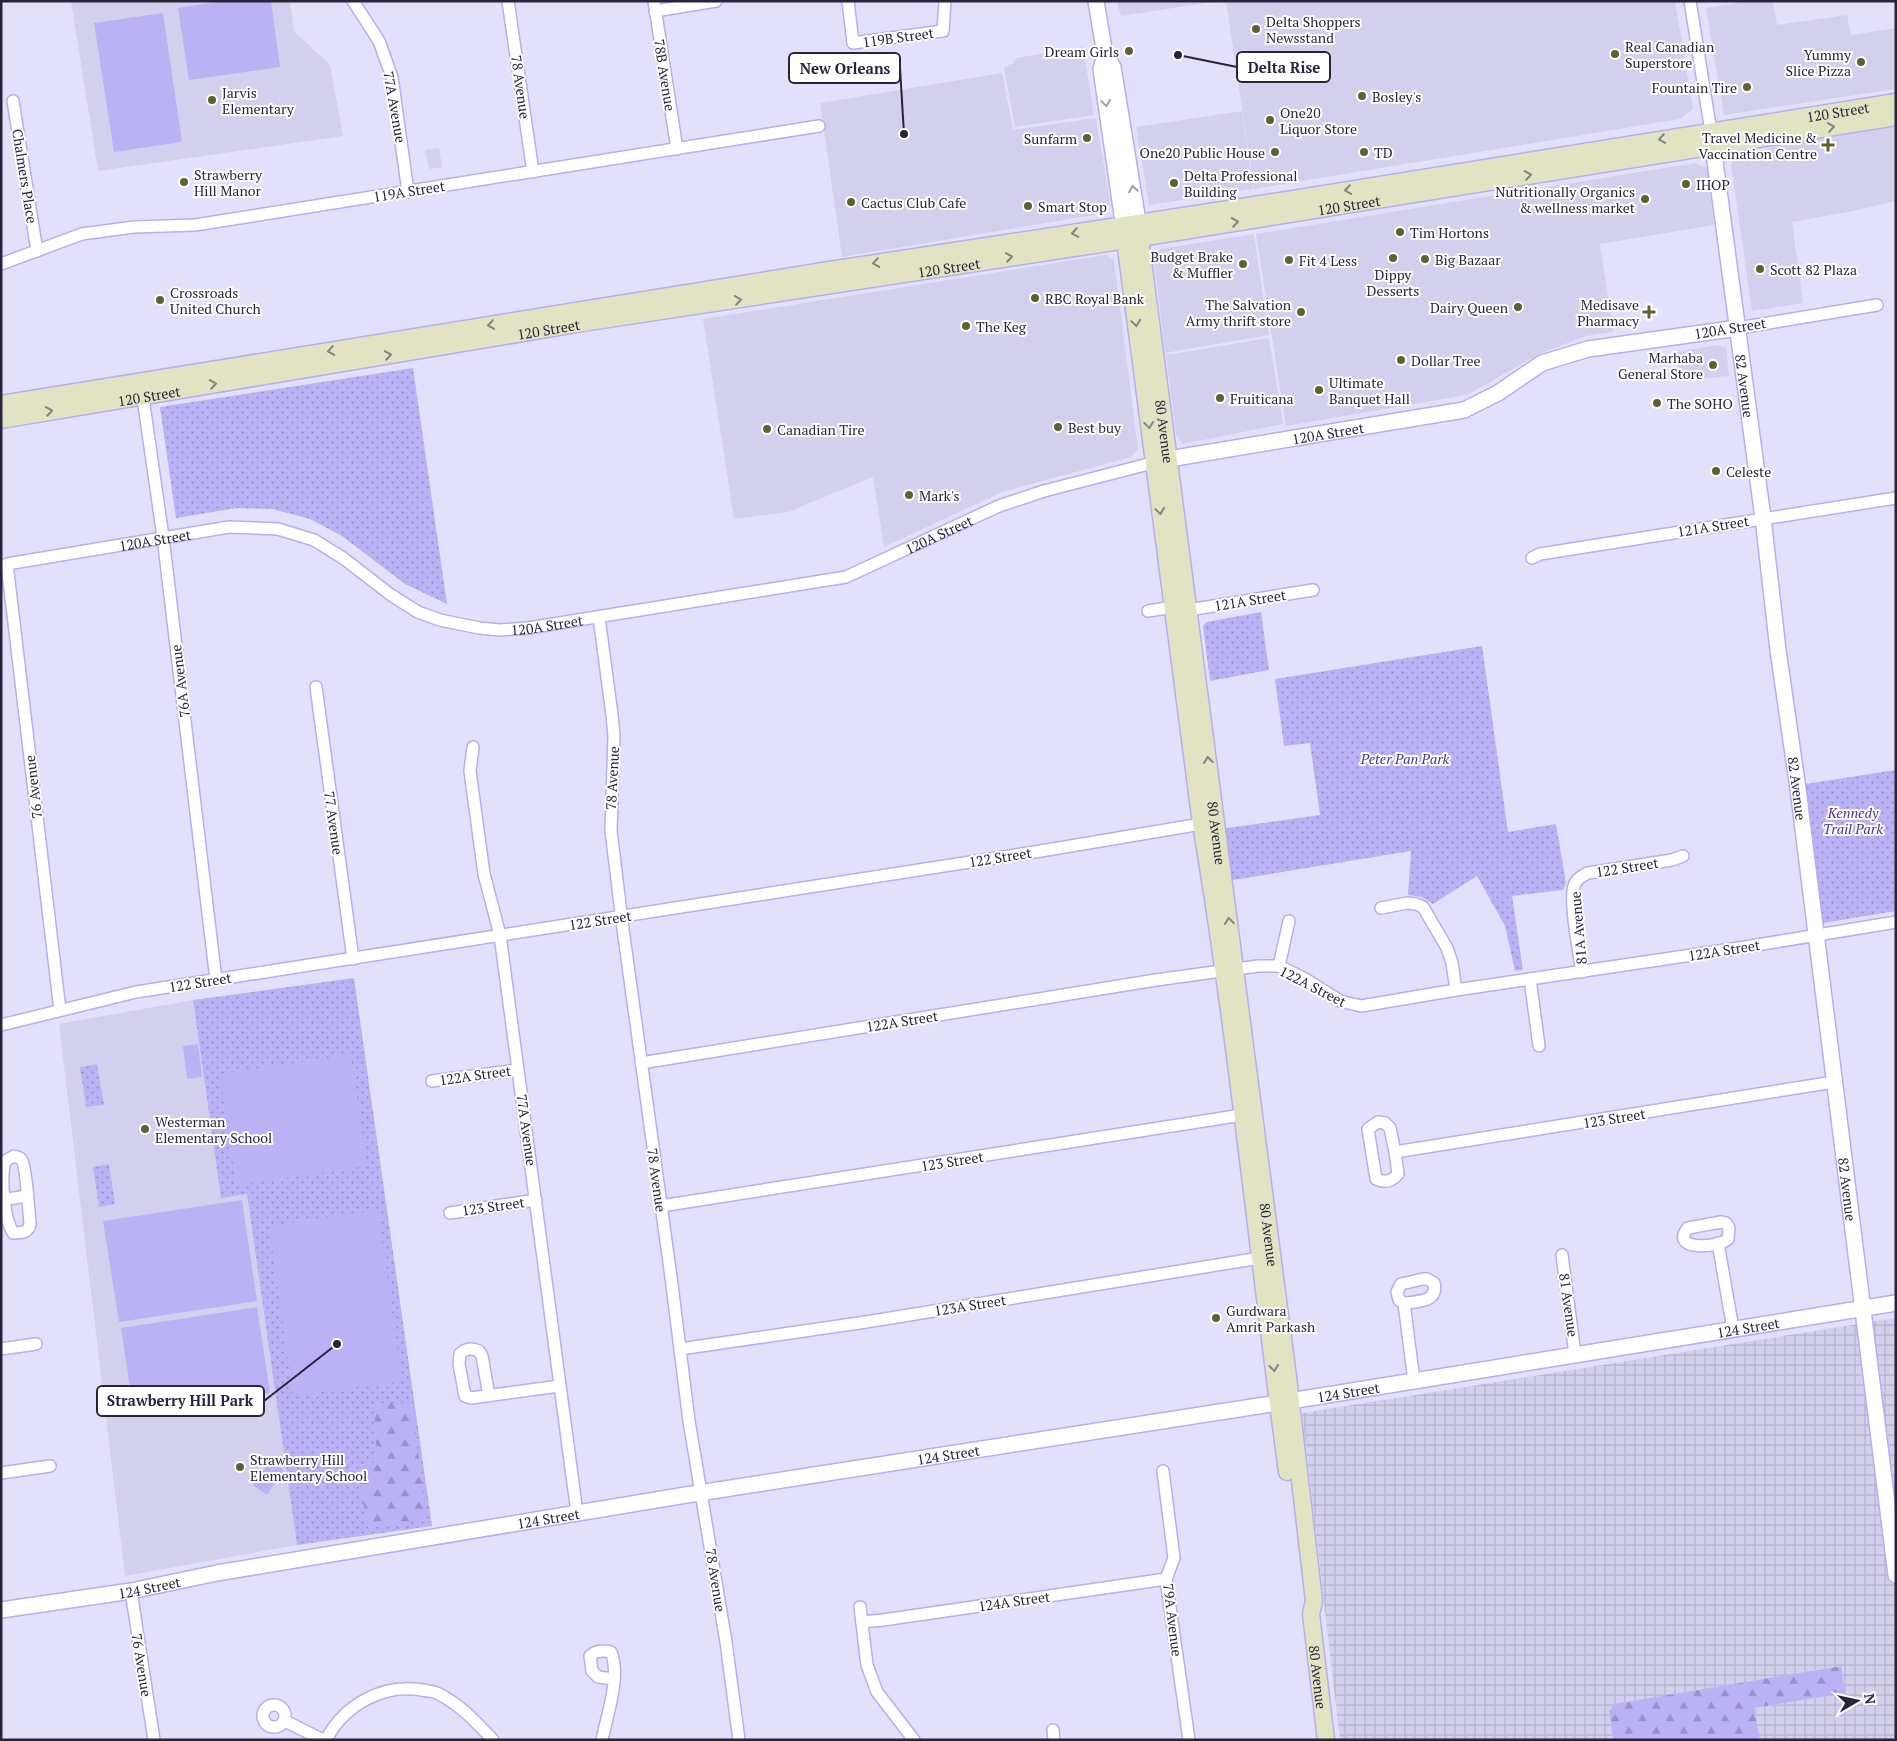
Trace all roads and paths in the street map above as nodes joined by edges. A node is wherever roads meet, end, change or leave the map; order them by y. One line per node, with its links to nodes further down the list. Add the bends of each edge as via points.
1 (353, 1): 19 (street, 77A Avenue, via 378,41 392,77)
2 (508, 1): 16 (street, 78 Avenue)
3 (716, 1): 8 (street)
4 (848, 1): 5 (street, 119B Street, via 853,43 943,31)
5 (945, 1)
6 (1096, 1): 21 (street, 80 Avenue, via 1105,55 1113,67)
7 (1690, 1): 13 (street, 82 Avenue)
8 (654, 6): 14 (street, 78B Avenue)
9 (13, 101): 22 (street, Chalmers Place)
10 (1896, 102): 13 (main road, 120 Street)
11 (1896, 117): 13 (main road, 120 Street, one-way to 11)
12 (819, 126): 14 (street, 119A Street)
13 (1712, 138): 15 (main road, 120 Street, one-way to 15); 18 (main road, 120 Street, one-way to 13); 26 (street, 82 Avenue)
14 (677, 149): 16 (street, 119A Street)
15 (1474, 169): 17 (main road, 120 Street); 18 (main road, via 1467,176 1450,180)
16 (533, 172): 19 (street, 119A Street)
17 (1428, 177): 20 (main road, via 1425,185); 21 (main road, 120 Street, one-way to 21)
18 (1447, 188): 20 (main road, 120 Street)
19 (408, 192): 22 (street, 119A Street, via 194,224 82,234)
20 (1402, 196): 21 (main road, 120 Street, one-way to 20)
21 (1132, 231): 25 (main road, 120 Street, one-way to 21); 25 (main road, 120 Street, one-way to 25, via 716,289 699,299); 32 (main road, 80 Avenue)
22 (37, 250): 23 (street, 119A Street)
23 (1, 264)
24 (1877, 305): 26 (street, 120A Street)
25 (654, 306): 27 (main road, 120 Street, one-way to 27); 28 (main road, 120 Street, via 589,322)
26 (1738, 328): 32 (street, 120A Street, via 1588,349 1542,363 1498,393 1464,410); 34 (street, 82 Avenue)
27 (468, 329): 28 (main road, via 456,338 428,342); 29 (main road, 120 Street, one-way to 29)
28 (421, 350): 29 (main road, 120 Street, one-way to 28)
29 (141, 389): 30 (main road, 120 Street); 31 (main road, 120 Street, one-way to 29); 35 (street, 76A Avenue)
30 (1, 404)
31 (1, 420)
32 (1161, 461): 39 (main road, 80 Avenue); 39 (main road, 80 Avenue, one-way to 39, via 1167,559 1176,567); 41 (street, 120A Street, via 999,506 846,577)
33 (1896, 498): 34 (street, 121A Street)
34 (1763, 518): 36 (street, 121A Street, via 1540,554); 51 (street, 82 Avenue)
35 (163, 537): 37 (street, 120A Street); 41 (street, 120A Street, via 229,527 278,529 314,540 418,612 479,628 528,628); 58 (street, 76A Avenue)
36 (1532, 558)
37 (7, 564): 60 (street, 76 Avenue)
38 (1313, 590): 39 (street, 121A Street)
39 (1181, 608): 40 (street, 121A Street); 44 (main road, 80 Avenue); 55 (main road, 80 Avenue, one-way to 39, via 1201,708)
40 (1148, 611)
41 (599, 617): 48 (street, 78 Avenue, via 614,736 611,831)
42 (316, 687): 53 (street, 77 Avenue)
43 (472, 747): 52 (street, 77A Avenue, via 470,771 484,874)
44 (1201, 824): 48 (street, 122 Street); 55 (main road, 80 Avenue)
45 (1683, 856): 46 (street, 122 Street, via 1588,873)
46 (1574, 885): 56 (street, 81A Avenue)
47 (1381, 908): 59 (street, via 1407,904 1423,907 1447,948)
48 (621, 916): 52 (street, 122 Street); 63 (street, 78 Avenue)
49 (1289, 921): 54 (street)
50 (1896, 922): 51 (street, 122A Street)
51 (1816, 934): 56 (street, 122A Street); 66 (street, 82 Avenue)
52 (500, 936): 53 (street, 122 Street); 64 (street, 77A Avenue)
53 (353, 959): 58 (street, 122 Street)
54 (1279, 966): 55 (street, 122A Street); 59 (street, 122A Street, via 1353,1006)
55 (1229, 970): 63 (street, 122A Street); 67 (main road, 80 Avenue); 68 (main road, 80 Avenue)
56 (1582, 972): 57 (street, 122A Street)
57 (1530, 979): 59 (street, 122A Street); 62 (street)
58 (216, 980): 60 (street, 122 Street, via 136,992)
59 (1456, 990)
60 (60, 1010): 61 (street, 122 Street)
61 (1, 1025)
62 (1538, 1046)
63 (641, 1063): 73 (street, 78 Avenue)
64 (518, 1070): 65 (street, 122A Street); 72 (street, 77A Avenue)
65 (432, 1081)
66 (1834, 1082): 69 (street, 123 Street); 81 (street, 82 Avenue)
67 (1242, 1115): 68 (main road, via 1250,1123 1253,1144); 73 (street, 123 Street); 77 (main road, 80 Avenue)
68 (1258, 1151): 78 (main road, 80 Avenue)
69 (1394, 1152): 69 (street, via 1398,1174 1393,1180 1383,1182 1376,1179 1368,1129 1378,1122 1385,1123 1390,1128)
70 (27, 1196): 71 (street); 71 (street, via 30,1227 22,1233 13,1232 8,1224); 71 (street, via 23,1161 14,1156 5,1161)
71 (3, 1199)
72 (536, 1200): 74 (street, 123 Street); 88 (street, 77A Avenue)
73 (661, 1206): 85 (street, 78 Avenue)
74 (450, 1213)
75 (1718, 1243): 82 (street)
76 (1562, 1255): 86 (street, 81 Avenue)
77 (1260, 1258): 78 (main road, via 1268,1268 1271,1287); 85 (street, 123A Street); 90 (main road, 80 Avenue, one-way to 90)
78 (1277, 1296): 90 (main road, 80 Avenue)
79 (1896, 1303): 81 (street, 124 Street)
80 (1404, 1304): 87 (street)
81 (1862, 1308): 82 (street, 124 Street); 96 (street, 82 Avenue)
82 (1733, 1330): 86 (street, 124 Street)
83 (36, 1344): 84 (street)
84 (1, 1349)
85 (680, 1349): 94 (street, 78 Avenue)
86 (1575, 1354): 87 (street, 124 Street)
87 (1414, 1380): 90 (street, 124 Street)
88 (559, 1386): 89 (street); 95 (street, 77A Avenue)
89 (488, 1396)
90 (1284, 1402): 94 (street, 124 Street); 111 (main road, 80 Avenue, via 1314,1602 1311,1614)
91 (50, 1466): 93 (street)
92 (1164, 1471): 97 (street, 79A Avenue, via 1174,1558)
93 (1, 1473)
94 (700, 1493): 95 (street, 124 Street); 108 (street, 78 Avenue)
95 (577, 1513): 98 (street, 124 Street)
96 (1896, 1575)
97 (1166, 1579): 101 (street, 124A Street); 110 (street, 79A Avenue)
98 (130, 1591): 100 (street, 124 Street); 104 (street, 76 Avenue)
99 (860, 1607): 101 (street)
100 (1, 1610)
101 (862, 1622): 109 (street, via 867,1664 877,1692)
102 (614, 1679): 107 (street)
103 (285, 1721): 105 (street)
104 (154, 1740)
105 (325, 1740): 106 (street, via 361,1701 392,1689 410,1688 436,1693 462,1709)
106 (492, 1740)
107 (602, 1740)
108 (739, 1740)
109 (914, 1740)
110 (1189, 1740)
111 (1326, 1740)

